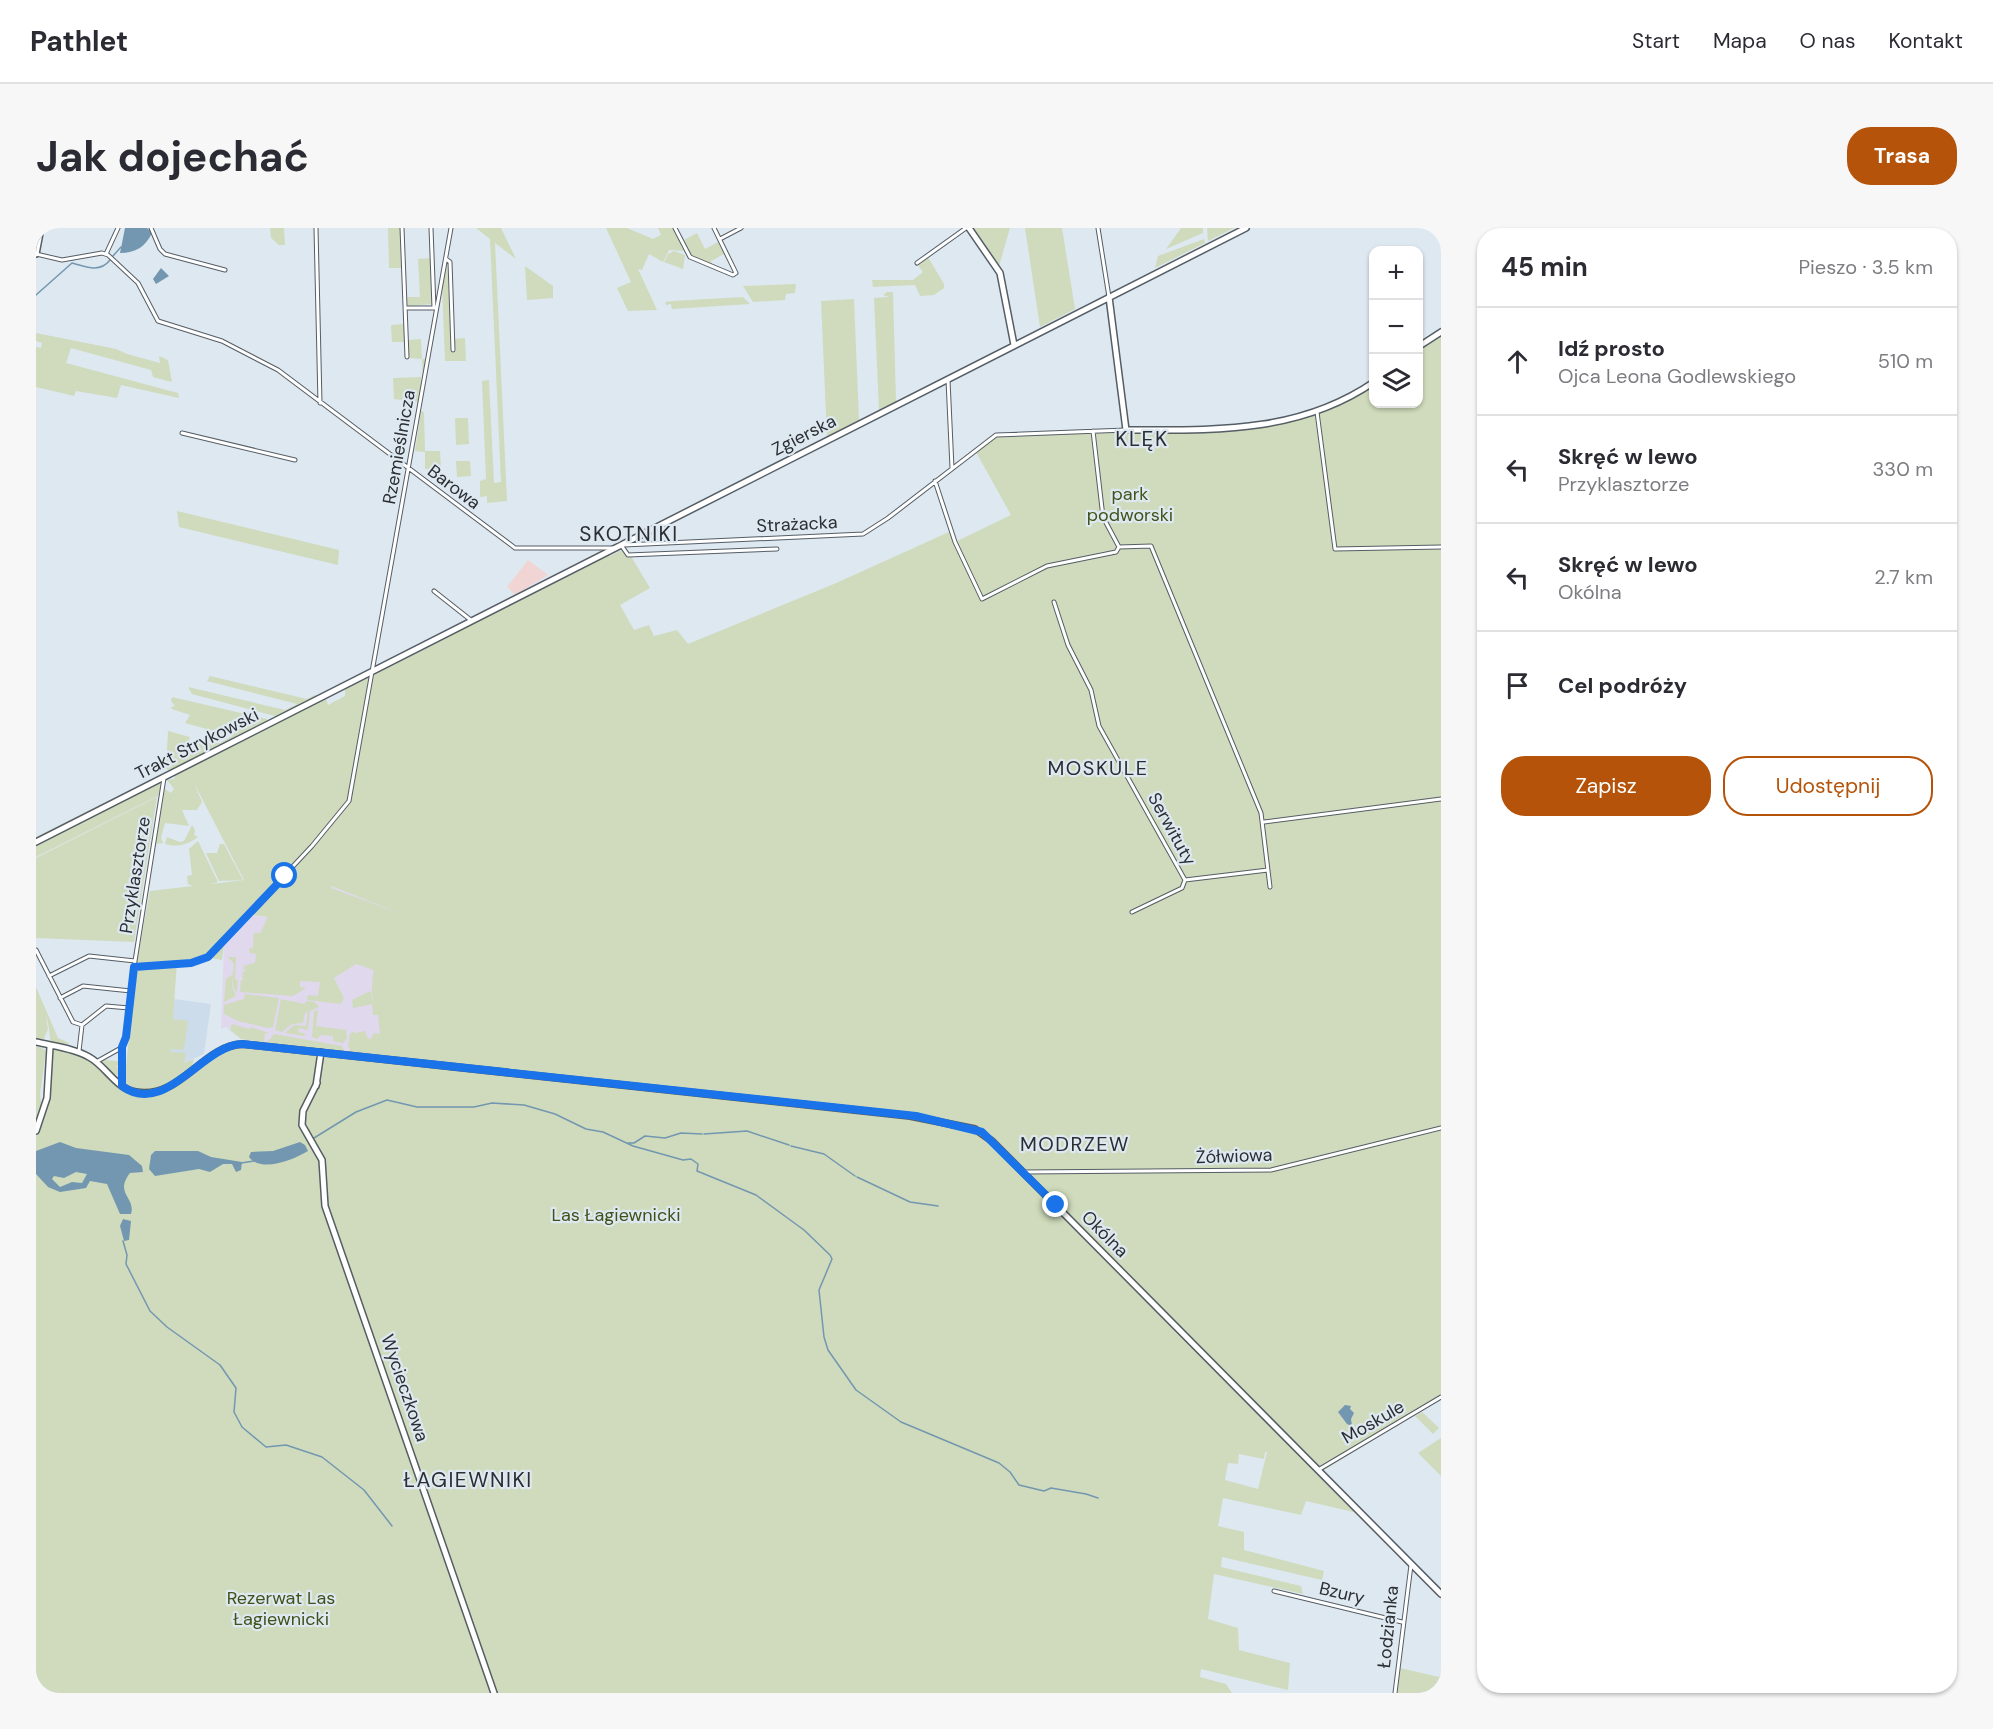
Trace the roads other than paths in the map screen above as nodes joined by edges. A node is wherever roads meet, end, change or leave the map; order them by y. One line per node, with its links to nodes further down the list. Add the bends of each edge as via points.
1 (41, 228): 15 (street)
2 (118, 228): 16 (street)
3 (151, 228): 19 (street, via 165,254)
4 (316, 228): 30 (street)
5 (402, 228): 21 (street)
6 (431, 228): 22 (street)
7 (451, 228): 17 (street, Rzemieślnicza)
8 (675, 228): 14 (street, via 690,256 734,275)
9 (714, 228): 14 (street)
10 (741, 228): 14 (street)
11 (967, 228): 18 (street); 25 (street, via 1000,273)
12 (1098, 228): 20 (street)
13 (1246, 228): 20 (street, Zgierska)
14 (720, 239)
15 (36, 254): 16 (street, via 62,260)
16 (106, 254): 30 (street, Barowa, via 138,283 158,321 218,340 278,370)
17 (446, 260): 22 (street, Rzemieślnicza); 26 (street, via 450,262)
18 (917, 263)
19 (225, 270)
20 (1109, 297): 25 (street, Zgierska); 32 (street)
21 (406, 308): 22 (street); 27 (street)
22 (436, 308): 37 (street, Rzemieślnicza)
23 (1441, 332): 24 (street)
24 (1423, 344)
25 (1014, 345): 28 (street, Zgierska)
26 (453, 350)
27 (407, 357)
28 (948, 379): 36 (street); 39 (street, Zgierska)
29 (1369, 385): 31 (street, via 1348,399)
30 (320, 403): 37 (street, Barowa)
31 (1317, 410): 32 (street, via 1283,422 1244,427); 40 (street, via 1335,549)
32 (1126, 430): 33 (street, Strażacka)
33 (1093, 431): 36 (street, Strażacka, via 997,435); 42 (street, via 1104,517)
34 (182, 433): 35 (street)
35 (295, 460)
36 (952, 468): 38 (street, Strażacka)
37 (409, 470): 41 (street, Barowa, via 517,549); 47 (street, Rzemieślnicza)
38 (935, 481): 39 (street, Strażacka, via 888,519 862,534); 42 (street, via 955,542 982,599 1040,569 1116,552)
39 (621, 545): 41 (street, Zgierska); 43 (street, via 628,555)
40 (1441, 547)
41 (615, 548): 46 (street, Zgierska)
42 (1119, 548): 50 (street, via 1151,546)
43 (777, 549)
44 (434, 591): 46 (street)
45 (1054, 603): 53 (street, Serwituty, via 1068,645 1091,690 1099,726)
46 (472, 621): 47 (street, Trakt Strykowski)
47 (372, 671): 48 (street, Trakt Strykowski); 58 (street, Rzemieślnicza, via 354,782 341,813 208,957 191,963)
48 (164, 777): 51 (street, Trakt Strykowski); 57 (street, Przyklasztorze)
49 (1441, 799): 50 (street)
50 (1264, 822): 52 (street)
51 (36, 843)
52 (1269, 870): 53 (street); 54 (street)
53 (1185, 880): 55 (street, Serwituty, via 1182,888)
54 (1270, 887)
55 (1132, 912)
56 (36, 950): 59 (street)
57 (135, 961): 58 (street, Przyklasztorze); 59 (street, via 89,956)
58 (134, 967): 60 (street, Przyklasztorze)
59 (49, 976): 61 (street)
60 (131, 991): 61 (street, via 83,986); 62 (street, Przyklasztorze)
61 (60, 998): 63 (street, via 73,1022)
62 (129, 1008): 63 (street, via 106,1006); 66 (street, Przyklasztorze)
63 (82, 1024): 67 (street)
64 (36, 1042): 65 (street, Okólna)
65 (50, 1047): 67 (street, Okólna); 72 (street, via 46,1102)
66 (122, 1047): 69 (street); 70 (street, Przyklasztorze)
67 (79, 1053): 69 (street, Okólna)
68 (321, 1053): 70 (street, Okólna, via 237,1044 161,1090 135,1092); 73 (street, Okólna, via 916,1116 981,1131); 80 (street, Wycieczkowa, via 305,1124 325,1159 324,1195)
69 (96, 1062): 70 (street, Okólna)
70 (120, 1084)
71 (1441, 1128): 73 (street, Żółwiowa, via 1271,1170)
72 (36, 1131)
73 (1024, 1172): 75 (street, Okólna)
74 (1441, 1397): 75 (street, Moskule)
75 (1318, 1470): 76 (street, Okólna)
76 (1411, 1565): 78 (street, Okólna); 79 (street, Łodzianka)
77 (1274, 1591): 79 (street, Bzury)
78 (1441, 1594)
79 (1402, 1622): 81 (street, Łodzianka)
80 (494, 1693)
81 (1395, 1693)

